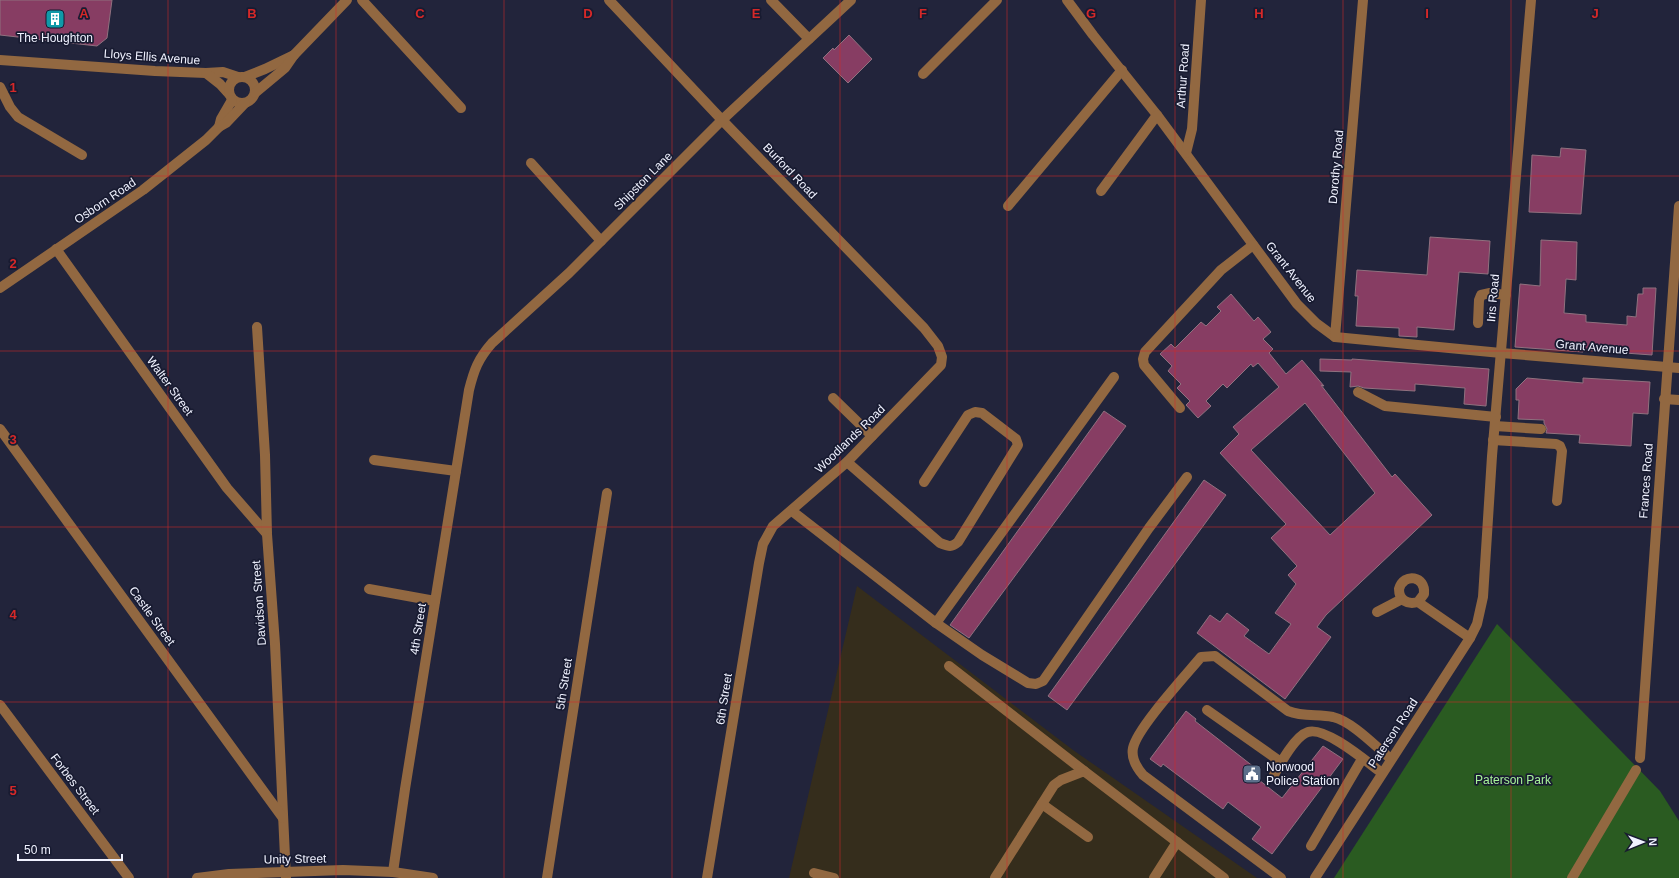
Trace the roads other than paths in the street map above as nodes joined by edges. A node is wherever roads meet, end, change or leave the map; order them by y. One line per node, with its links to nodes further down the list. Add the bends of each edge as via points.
1 (347, 0): 12 (street)
2 (362, 0): 22 (street)
3 (609, 0): 24 (street, Burford Road)
4 (771, 0): 11 (street)
5 (851, 0): 11 (street, Shipston Lane)
6 (997, 0): 16 (street)
7 (1067, 0): 14 (street, Grant Avenue)
8 (1201, 0): 26 (street, Arthur Road, via 1192,128)
9 (1363, 0): 40 (street, Dorothy Road)
10 (1531, 0): 37 (street, Iris Road)
11 (809, 39): 24 (street, Shipston Lane)
12 (294, 55): 17 (street); 19 (street, via 285,68)
13 (0, 60): 15 (street, Lloys Ellis Avenue)
14 (1122, 70): 23 (street, Grant Avenue); 30 (street)
15 (206, 73): 17 (street, Lloys Ellis Avenue, via 223,72); 20 (street, Lloys Ellis Avenue, via 220,84)
16 (923, 74)
17 (241, 77): 19 (street, via 251,80 255,86); 20 (street, via 230,83)
18 (0, 87): 27 (street, via 18,117)
19 (255, 93): 21 (street)
20 (230, 97): 21 (street, via 238,103); 25 (street, Osborn Road)
21 (245, 104): 25 (street, Osborn Road)
22 (461, 108)
23 (1157, 115): 26 (street, Grant Avenue); 29 (street)
24 (722, 120): 32 (street, Shipston Lane); 42 (street, Burford Road, via 935,340 940,350)
25 (219, 127): 34 (street, Osborn Road, via 143,190)
26 (1186, 153): 33 (street, Grant Avenue)
27 (82, 154)
28 (531, 163): 32 (street)
29 (1101, 191)
30 (1008, 206)
31 (1679, 206): 35 (street, Frances Road)
32 (601, 241): 46 (street, Shipston Lane, via 482,355 474,370)
33 (1253, 245): 40 (street, Grant Avenue, via 1297,304); 51 (street, via 1221,270 1145,352 1144,365)
34 (56, 249): 36 (street, Osborn Road); 66 (street, Walter Street, via 227,488)
35 (1676, 286): 43 (street, Frances Road)
36 (0, 288)
37 (1506, 295): 38 (street, via 1481,295); 41 (street, Iris Road)
38 (1478, 323)
39 (257, 327): 66 (street, Davidson Street, via 266,455)
40 (1335, 337): 41 (street, Grant Avenue)
41 (1501, 353): 43 (street, Grant Avenue); 52 (street, Iris Road)
42 (941, 365): 55 (street, Woodlands Road)
43 (1667, 367): 44 (street, Grant Avenue); 49 (street, Frances Road)
44 (1679, 368)
45 (1114, 377): 73 (street)
46 (469, 390): 59 (street, 4th Street)
47 (1358, 392): 52 (street, via 1385,406)
48 (833, 398): 55 (street)
49 (1664, 399): 50 (street); 78 (street, Frances Road)
50 (1679, 400)
51 (1180, 408)
52 (1495, 421): 54 (street); 56 (street, Iris Road)
53 (0, 429): 87 (street, Castle Street)
54 (1541, 429)
55 (872, 436): 58 (street, Woodlands Road)
56 (1494, 440): 63 (street, via 1560,446 1562,451); 68 (street, Iris Road)
57 (374, 460): 59 (street)
58 (847, 462): 61 (street, via 940,543 949,547 958,542 1018,445 1016,439 982,413 968,415); 64 (street, Woodlands Road)
59 (456, 471): 70 (street, 4th Street)
60 (1186, 477): 73 (street, via 1043,682 1028,683)
61 (924, 482)
62 (607, 493): 98 (street, 5th Street)
63 (1557, 500)
64 (792, 511): 65 (street, Woodlands Road); 73 (street)
65 (773, 526): 99 (street, 6th Street, via 763,544 759,562)
66 (267, 534): 87 (street, Davidson Street)
67 (369, 589): 70 (street)
68 (1483, 598): 74 (street, Paterson Road, via 1477,624)
69 (1402, 599): 71 (street, via 1407,603); 71 (street, via 1399,589 1402,582 1407,578 1414,578 1424,587 1423,597); 72 (street)
70 (435, 601): 91 (street, 4th Street)
71 (1418, 602): 74 (street)
72 (1377, 612)
73 (936, 623)
74 (1470, 638): 80 (street, Paterson Road)
75 (949, 666): 83 (street)
76 (0, 705): 95 (street, Forbes Street)
77 (1207, 710): 81 (street)
78 (1640, 758)
79 (1362, 759): 81 (street, via 1337,740 1315,731 1299,737); 84 (street); 90 (street)
80 (1391, 759): 84 (street, Paterson Road); 103 (street, via 1348,724 1335,718 1288,711 1215,656 1201,657 1138,736 1133,748 1135,764 1143,775)
81 (1281, 762): 85 (street)
82 (1636, 770): 105 (street)
83 (1084, 771): 86 (street, via 1054,785); 89 (street)
84 (1382, 773): 104 (street, Paterson Road)
85 (1274, 775)
86 (1042, 804): 88 (street); 101 (street)
87 (283, 818): 93 (street, Davidson Street)
88 (1088, 837)
89 (1178, 842): 94 (street); 102 (street)
90 (1311, 846)
91 (393, 872): 93 (street, Unity Street, via 342,870); 97 (street, Unity Street)
92 (814, 873): 100 (street)
93 (286, 875): 96 (street, Unity Street, via 229,874)
94 (1156, 877)
95 (129, 878)
96 (198, 878)
97 (433, 878)
98 (548, 878)
99 (707, 878)
100 (834, 878)
101 (995, 878)
102 (1224, 878)
103 (1281, 878)
104 (1315, 878)
105 (1572, 878)

